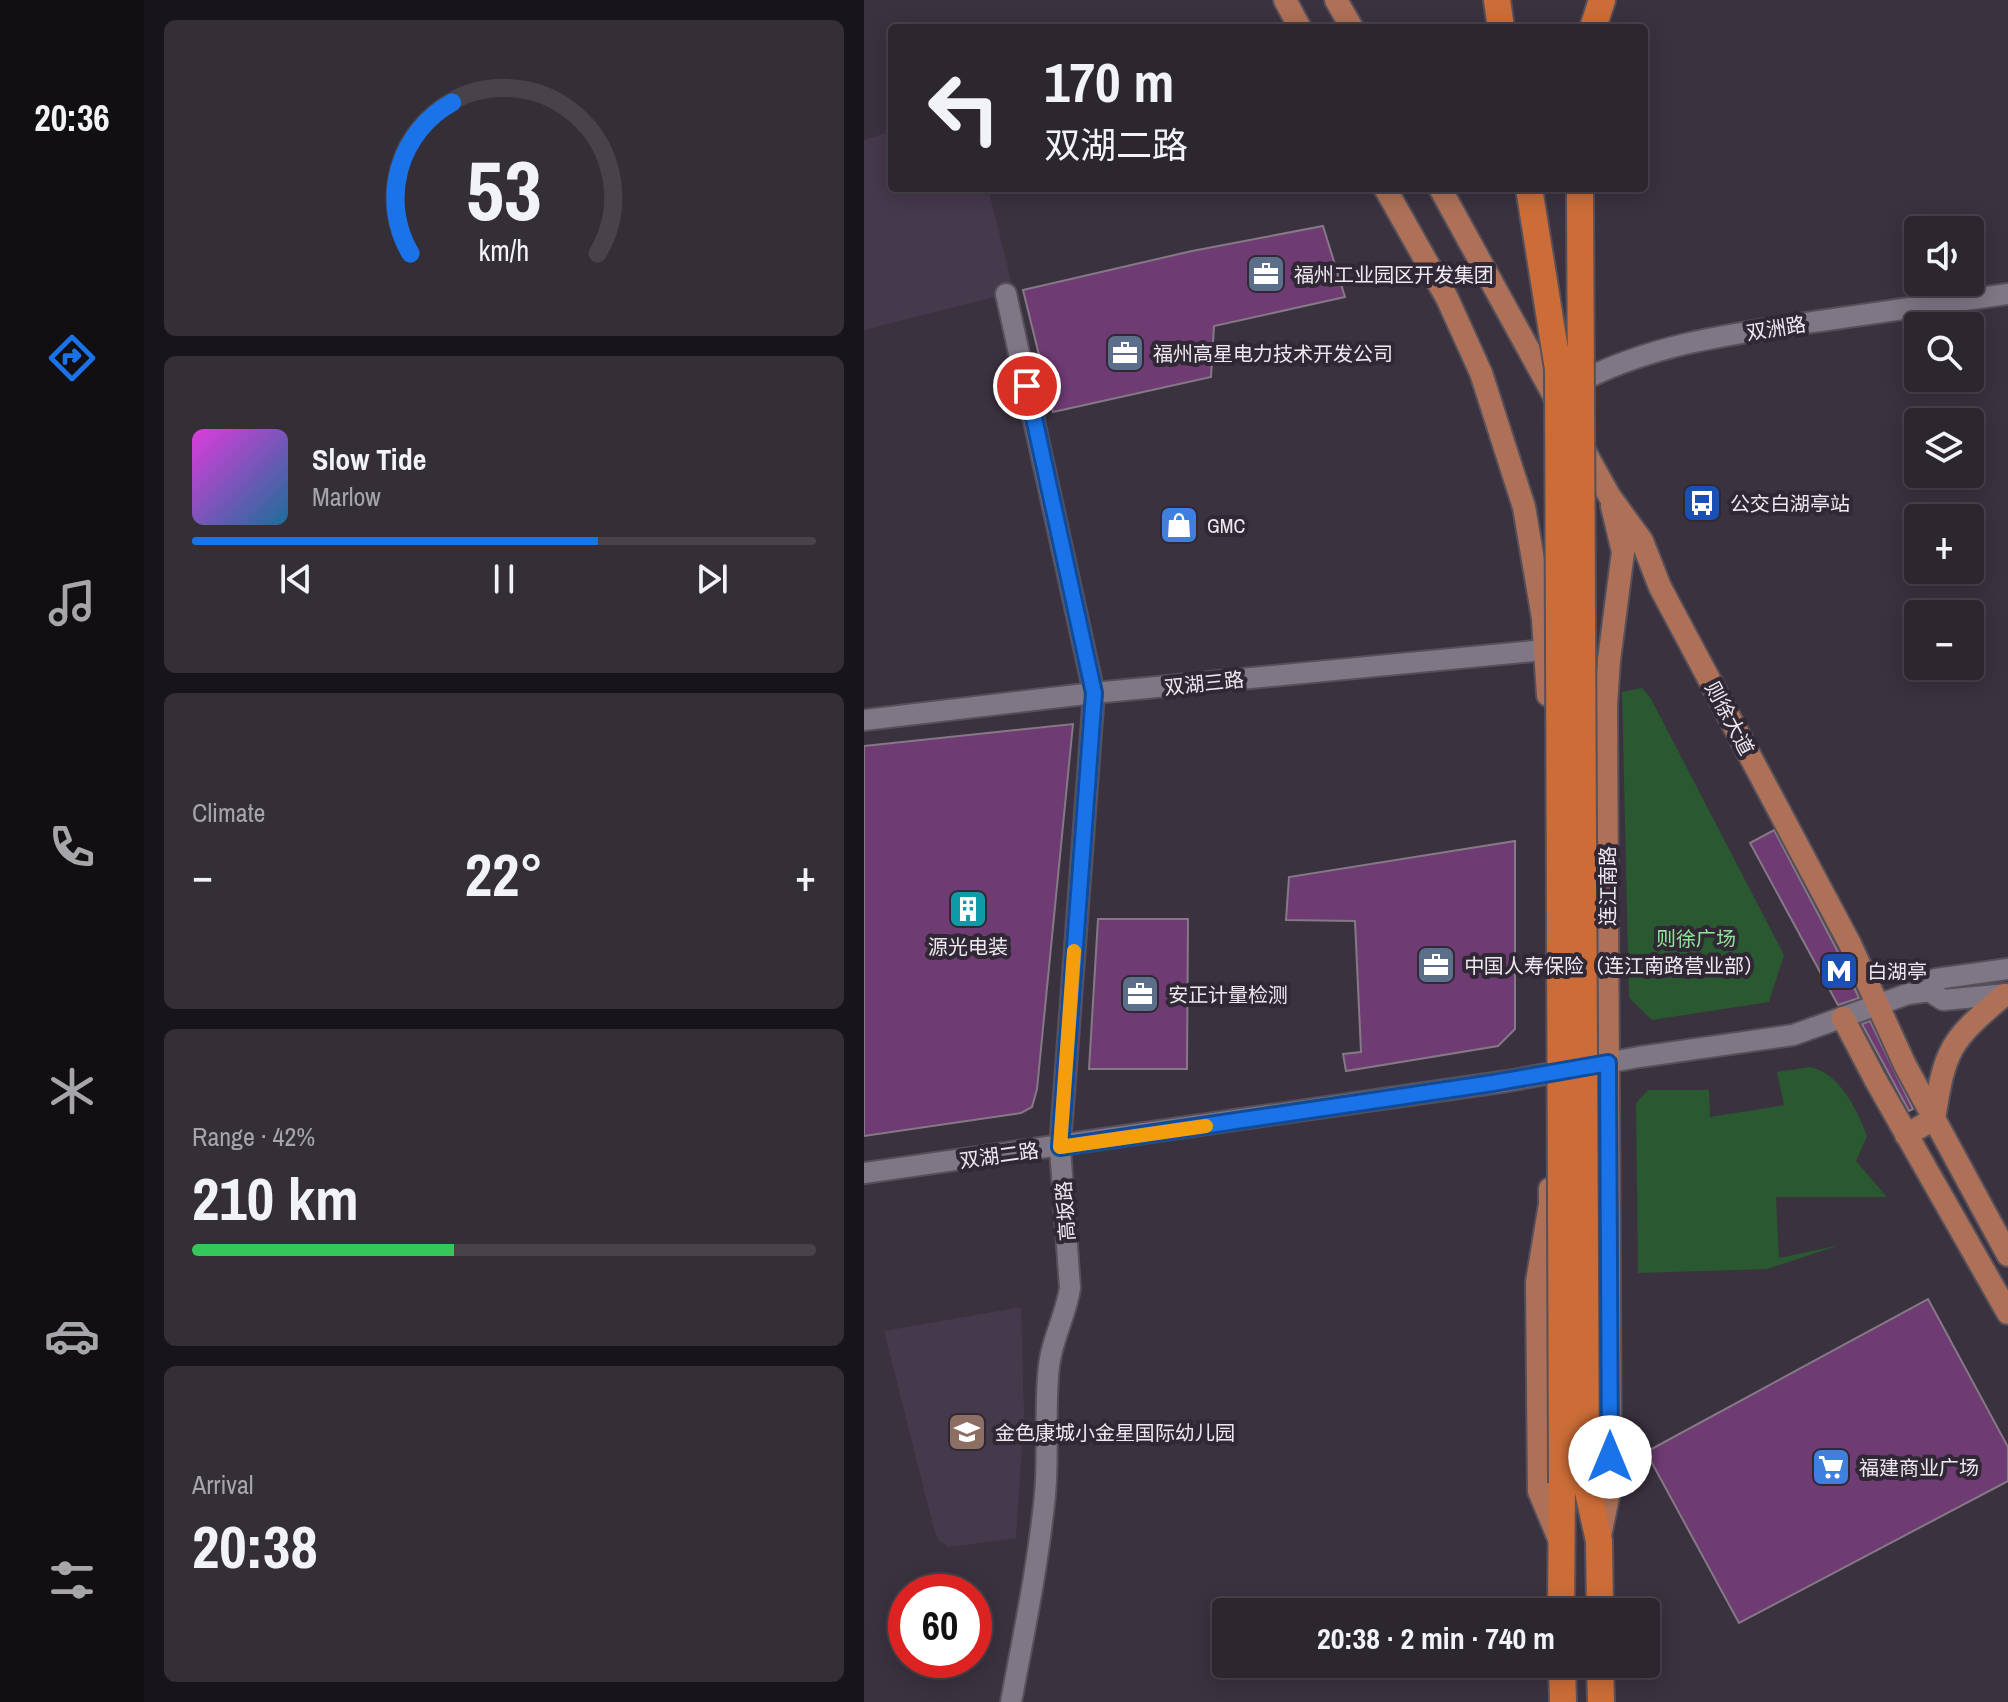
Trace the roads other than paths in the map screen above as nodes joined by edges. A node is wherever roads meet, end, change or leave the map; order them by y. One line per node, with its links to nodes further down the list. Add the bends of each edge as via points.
1 (1285, 0): 5 (main road)
2 (1336, 0): 6 (main road)
3 (1497, 0): 7 (highway)
4 (1602, 0): 8 (highway)
5 (1298, 24)
6 (1350, 24)
7 (1500, 24)
8 (1594, 24)
9 (1387, 192): 17 (main road, via 1447,298 1481,373 1524,507)
10 (1442, 192): 15 (main road, 则徐大道)
11 (1530, 192): 33 (highway, bridge, via 1558,369)
12 (1580, 192): 33 (highway, bridge)
13 (1006, 294): 18 (street, 高坂路)
14 (2008, 294): 15 (street, 双洲路, via 1665,348 1601,370)
15 (1555, 396): 16 (main road, 则徐大道)
16 (1610, 497): 23 (main road, 则徐大道, via 1642,541 1660,587); 25 (main road, 连江南路, via 1623,552 1606,704)
17 (1545, 650): 18 (street, 双湖三路); 26 (main road)
18 (1094, 693): 19 (street, 双湖三路); 29 (street, 高坂路)
19 (864, 720)
20 (2004, 970): 21 (street, via 1936,979); 22 (street)
21 (1929, 991): 22 (street, via 1943,1000); 23 (street, 双湖二路)
22 (2006, 995): 27 (main road, via 1966,1027 1949,1053)
23 (1878, 1005): 24 (street, 双湖二路); 27 (main road, 则徐大道)
24 (1843, 1018): 25 (street, 双湖二路, via 1793,1035); 28 (main road)
25 (1608, 1063): 26 (street, 双湖二路); 35 (main road, 连江南路, via 1610,1487)
26 (1551, 1073): 29 (street, 双湖二路); 34 (main road, via 1550,1204 1537,1282 1539,1491)
27 (1934, 1119): 28 (main road); 31 (main road, 则徐大道)
28 (1906, 1135): 32 (main road)
29 (1060, 1147): 30 (street, 双湖二路); 40 (street, 高坂路, via 1070,1288 1049,1365 1041,1534)
30 (864, 1173)
31 (2008, 1255)
32 (2008, 1313)
33 (1574, 1483): 34 (highway); 35 (highway)
34 (1560, 1541): 36 (highway)
35 (1599, 1541): 37 (highway, 连江南路)
36 (1561, 1598)
37 (1600, 1598)
38 (1562, 1678): 41 (highway)
39 (1600, 1678): 42 (highway)
40 (1011, 1702)
41 (1563, 1702)
42 (1601, 1702)

